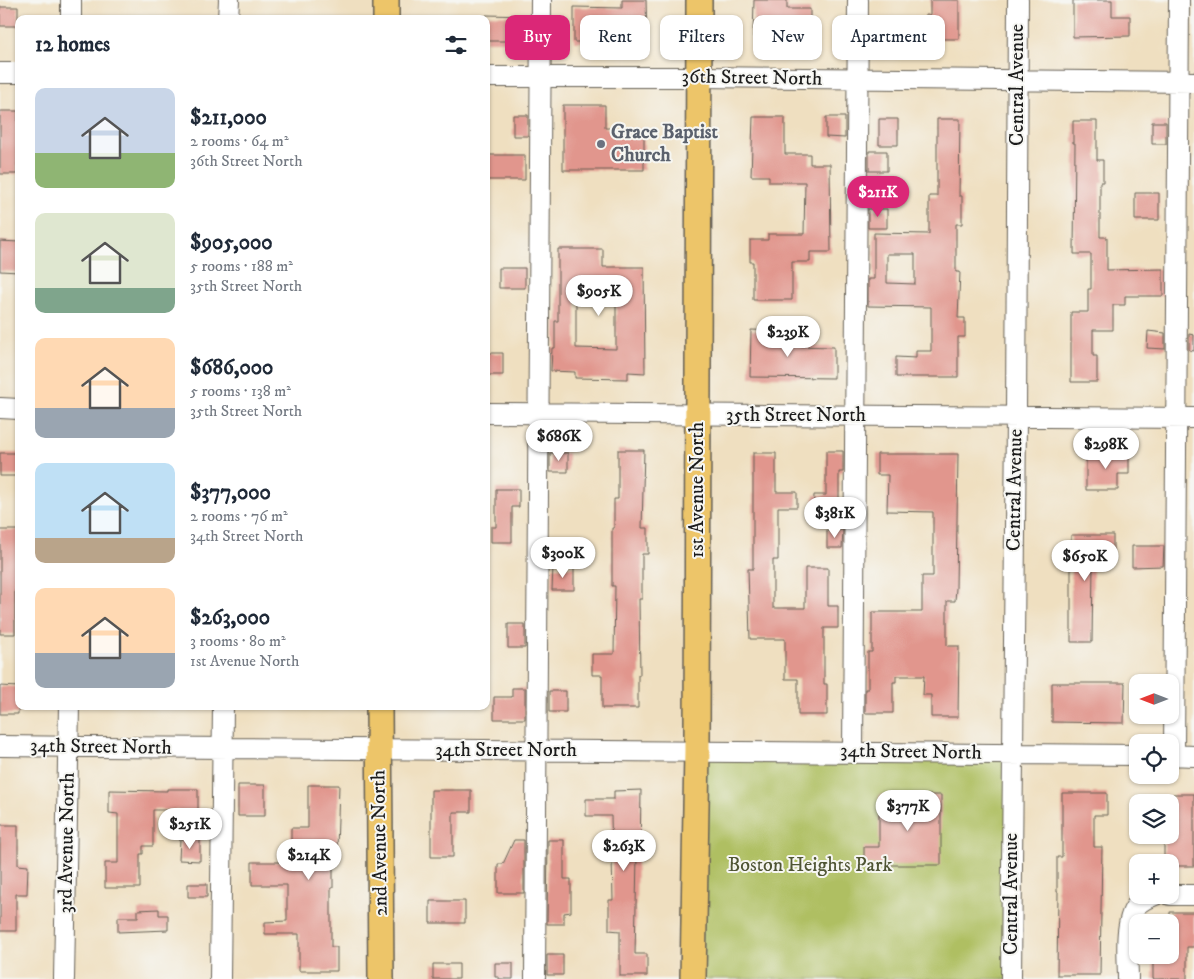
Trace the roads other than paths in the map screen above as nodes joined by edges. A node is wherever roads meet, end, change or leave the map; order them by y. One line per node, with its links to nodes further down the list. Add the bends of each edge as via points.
1 (71, 0): 9 (street)
2 (228, 0): 10 (street)
3 (386, 0): 11 (main road)
4 (541, 0): 15 (street)
5 (699, 0): 16 (main road, 1st Avenue North)
6 (858, 0): 17 (street)
7 (1018, 0): 18 (street, Central Avenue)
8 (1179, 0): 19 (street)
9 (70, 15)
10 (228, 15)
11 (386, 15)
12 (0, 73): 13 (street)
13 (15, 73)
14 (490, 76): 15 (street, 36th Street North)
15 (540, 77): 16 (street, 36th Street North); 23 (street)
16 (699, 77): 17 (street, 36th Street North); 24 (main road, 1st Avenue North)
17 (858, 79): 18 (street, 36th Street North); 25 (street)
18 (1018, 81): 19 (street, 36th Street North); 26 (street, Central Avenue)
19 (1186, 82): 27 (street)
20 (0, 408): 21 (street)
21 (15, 409)
22 (490, 412): 23 (street, 35th Street North)
23 (539, 413): 24 (street, 35th Street North); 36 (street)
24 (697, 414): 25 (street, 35th Street North); 37 (main road, 1st Avenue North)
25 (855, 416): 26 (street, 35th Street North); 38 (street)
26 (1016, 417): 27 (street, 35th Street North); 39 (street, Central Avenue)
27 (1185, 418): 31 (street)
28 (69, 710): 33 (street, 3rd Avenue North)
29 (223, 710): 34 (street)
30 (379, 710): 35 (main road, 2nd Avenue North)
31 (1173, 734)
32 (0, 746): 33 (street, 34th Street North)
33 (69, 747): 34 (street, 34th Street North); 46 (street, 3rd Avenue North)
34 (223, 748): 35 (street, 34th Street North); 47 (street)
35 (379, 750): 36 (street, 34th Street North); 48 (main road, 2nd Avenue North)
36 (536, 750): 37 (street, 34th Street North); 49 (street)
37 (697, 750): 38 (street, 34th Street North); 50 (main road, 1st Avenue North)
38 (853, 752): 39 (street, 34th Street North)
39 (1012, 753): 40 (street, 34th Street North); 51 (street, Central Avenue)
40 (1129, 755)
41 (1179, 756): 42 (street)
42 (1194, 756)
43 (1179, 895): 44 (street)
44 (1194, 895)
45 (1137, 904): 52 (street, via 1128,923)
46 (64, 979)
47 (220, 979)
48 (382, 979)
49 (535, 979)
50 (693, 979)
51 (1011, 979)
52 (1128, 979)

